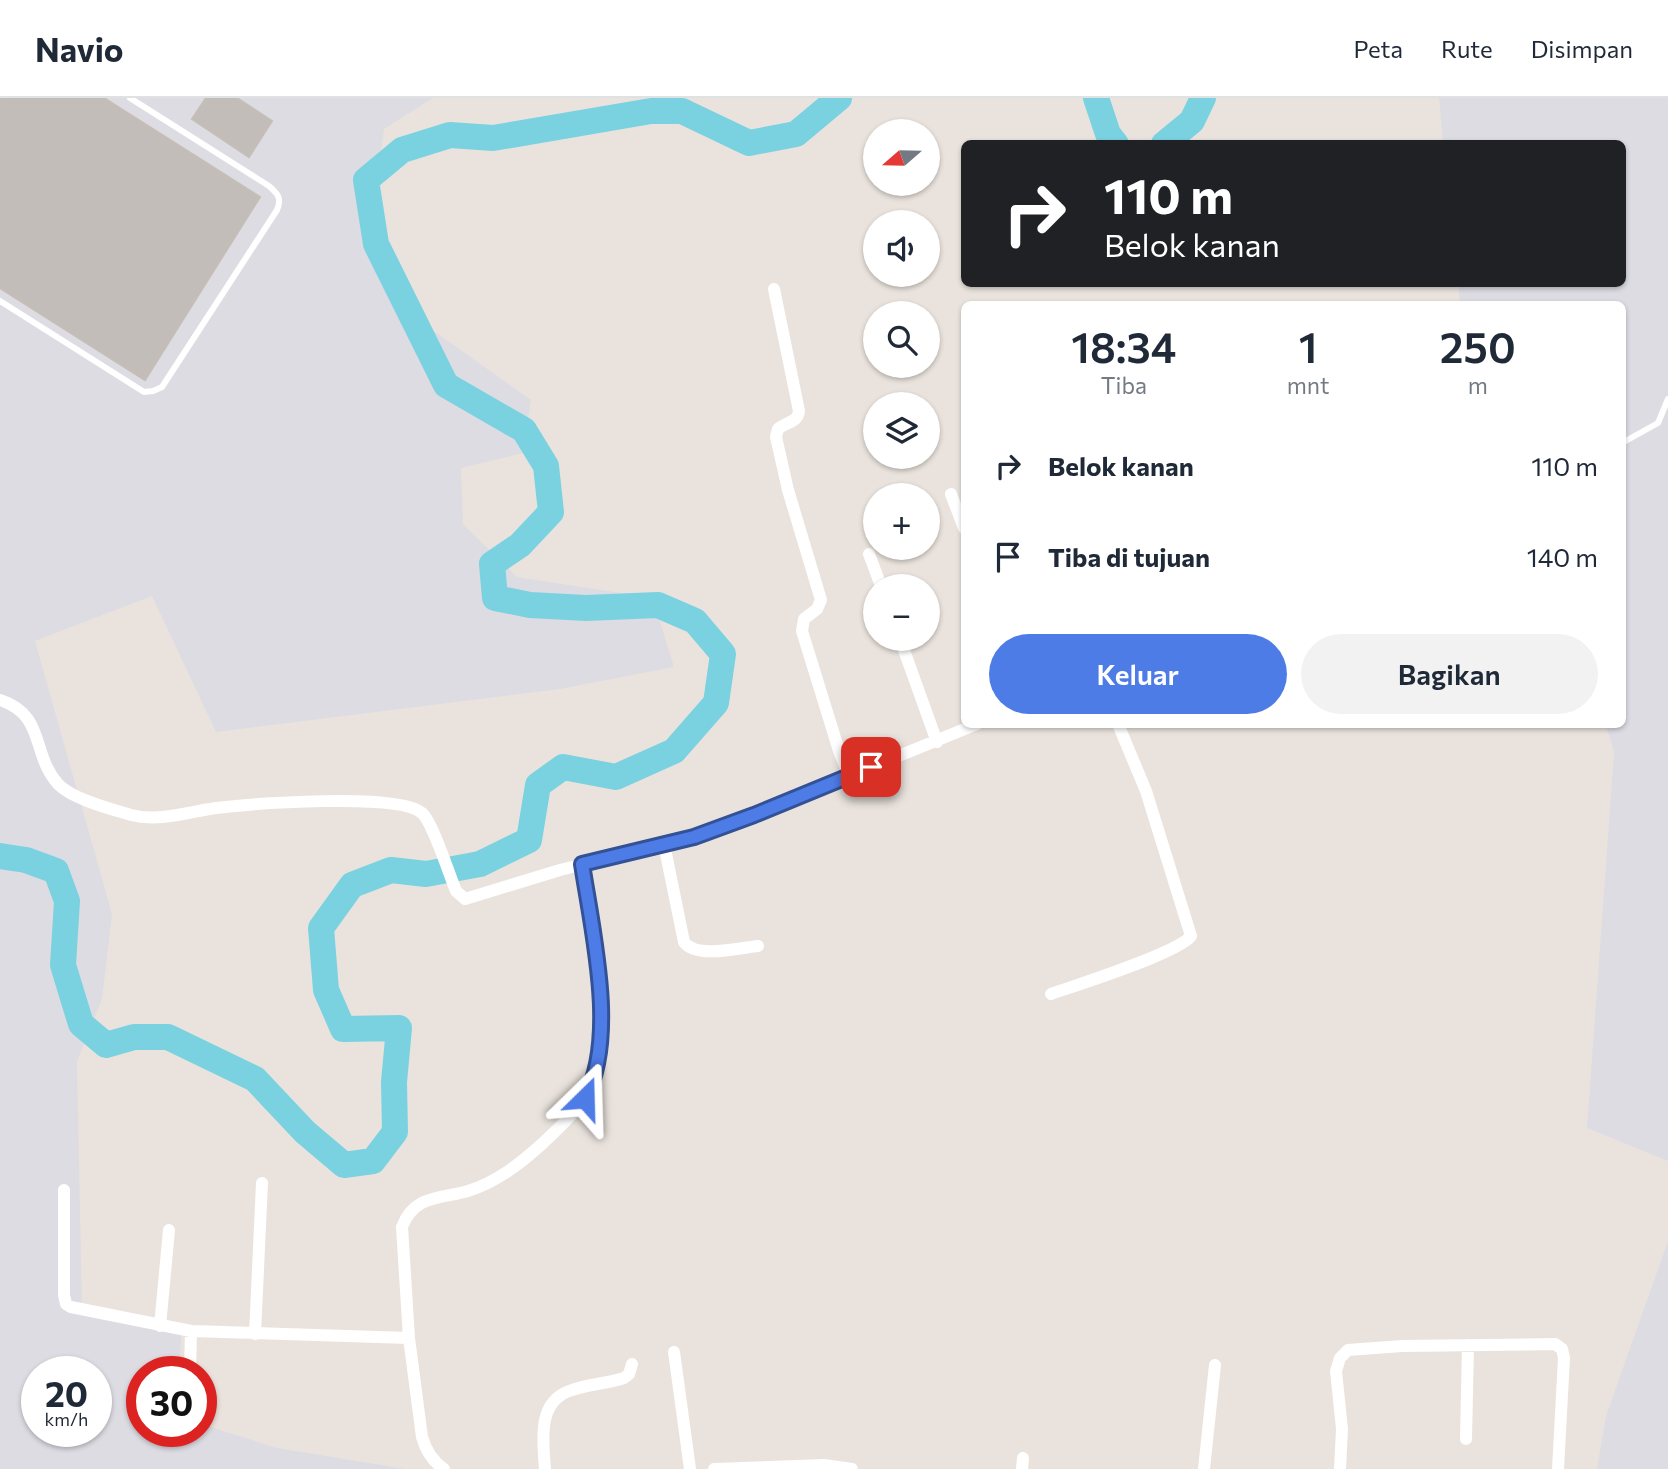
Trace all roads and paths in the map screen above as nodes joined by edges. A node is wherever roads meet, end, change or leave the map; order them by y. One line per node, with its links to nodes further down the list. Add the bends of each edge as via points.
1 (130, 98): 3 (lane, via 269,186 280,198 277,210 162,387 153,391 144,392)
2 (774, 289): 13 (street, via 799,411 775,437 821,600 804,619 802,631)
3 (0, 300)
4 (1668, 399): 5 (lane, via 1658,423)
5 (1626, 441)
6 (951, 494): 7 (street)
7 (961, 520)
8 (904, 651): 12 (street)
9 (0, 701): 15 (street, via 13,705 33,724 45,764 59,786 124,813 170,817 217,808 339,800 400,805 424,814 456,891 469,899)
10 (968, 728): 12 (street)
11 (1120, 728): 17 (street, via 1146,791 1191,936 1132,965)
12 (937, 742): 13 (street)
13 (849, 775): 14 (street, via 754,815)
14 (664, 844): 15 (street); 16 (street, via 687,947 702,952)
15 (582, 864): 24 (street, via 600,1016 601,1049 592,1085 550,1137 509,1171 468,1191 426,1201 406,1216 402,1240)
16 (758, 946)
17 (1051, 994)
18 (262, 1183): 23 (street)
19 (64, 1190): 21 (street, via 66,1304)
20 (169, 1230): 21 (street)
21 (160, 1326): 22 (street)
22 (191, 1331): 23 (street); 27 (street)
23 (255, 1334): 24 (street)
24 (409, 1338): 31 (street, via 422,1437 426,1450)
25 (1468, 1345): 30 (street); 37 (street, via 1359,1348 1343,1354 1336,1371 1342,1429); 38 (street, via 1555,1344 1562,1349)
26 (674, 1352): 33 (street)
27 (190, 1356)
28 (632, 1364): 32 (street, via 624,1378 569,1390 552,1402 545,1416)
29 (1215, 1365): 36 (street)
30 (1466, 1438)
31 (444, 1469)
32 (545, 1469)
33 (690, 1469)
34 (714, 1469): 35 (street, via 824,1465)
35 (852, 1469)
36 (1204, 1469)
37 (1340, 1469)
38 (1558, 1469)

